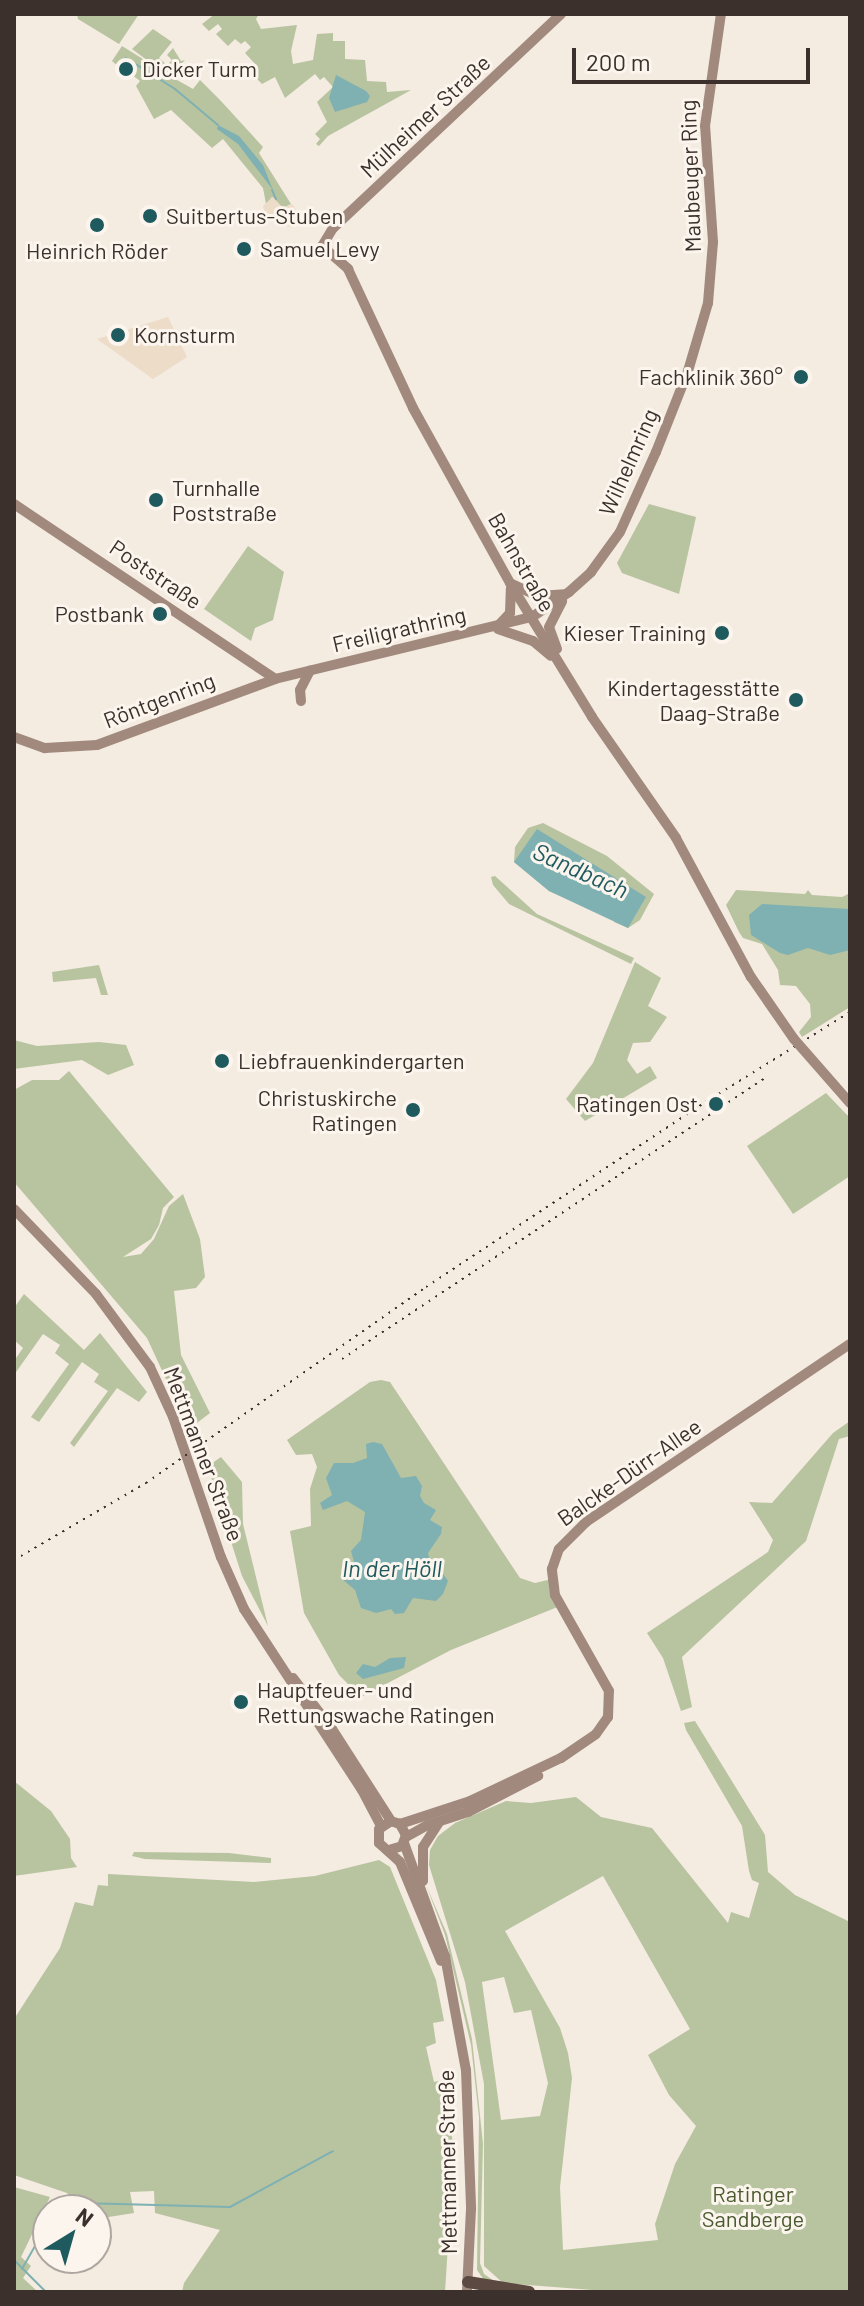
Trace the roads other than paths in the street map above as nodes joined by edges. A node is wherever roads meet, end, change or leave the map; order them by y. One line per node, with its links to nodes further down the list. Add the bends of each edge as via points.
1 (561, 14): 3 (main road, Mülheimer Straße, via 333,228)
2 (721, 14): 4 (main road, Maubeuger Ring, via 705,126 713,242)
3 (323, 249): 6 (main road, Bahnstraße, via 350,271 413,408)
4 (710, 290): 7 (main road, Wilhelmring, via 688,371 620,532)
5 (14, 504): 12 (main road, Poststraße)
6 (510, 583): 7 (main road, via 538,596); 8 (main road, Bahnstraße); 9 (main road, via 512,605)
7 (568, 593): 8 (main road, Wilhelmring); 10 (main road, via 549,627)
8 (532, 617): 9 (main road, Freiligrathring); 10 (main road, Bahnstraße)
9 (496, 628): 10 (main road, via 533,641); 11 (main road, Freiligrathring)
10 (561, 665): 15 (main road, Bahnstraße, bridge, via 705,888 751,977 794,1039)
11 (310, 670): 12 (main road, Freiligrathring); 13 (main road, via 300,690)
12 (275, 679): 14 (main road, Röntgenring, via 97,745 54,747)
13 (301, 701)
14 (14, 737)
15 (850, 1103)
16 (14, 1209): 18 (main road, Mettmanner Straße, via 96,1294 150,1367 232,1582)
17 (850, 1344): 19 (main road, Balcke-Dürr-Allee, via 566,1537 552,1569 555,1595 607,1683 610,1702 608,1717 596,1734)
18 (274, 1656): 21 (main road, Mettmanner Straße, via 362,1790); 21 (main road, Mettmanner Straße, via 332,1729)
19 (561, 1758): 20 (main road, Balcke-Dürr-Allee, via 488,1802); 21 (main road, Balcke-Dürr-Allee, via 470,1801)
20 (440, 1820): 22 (main road, Balcke-Dürr-Allee); 24 (main road, via 423,1847 420,1864)
21 (391, 1824): 22 (main road, Mettmanner Straße); 23 (main road, Mettmanner Straße, via 379,1843)
22 (405, 1840): 23 (main road, Balcke-Dürr-Allee); 24 (main road, Mettmanner Straße)
23 (389, 1850): 25 (main road, Mettmanner Straße, via 400,1862)
24 (437, 1929): 25 (main road, Mettmanner Straße)
25 (451, 1984): 26 (main road, Mettmanner Straße, via 471,2138)
26 (468, 2287): 27 (highway)
27 (529, 2292)

